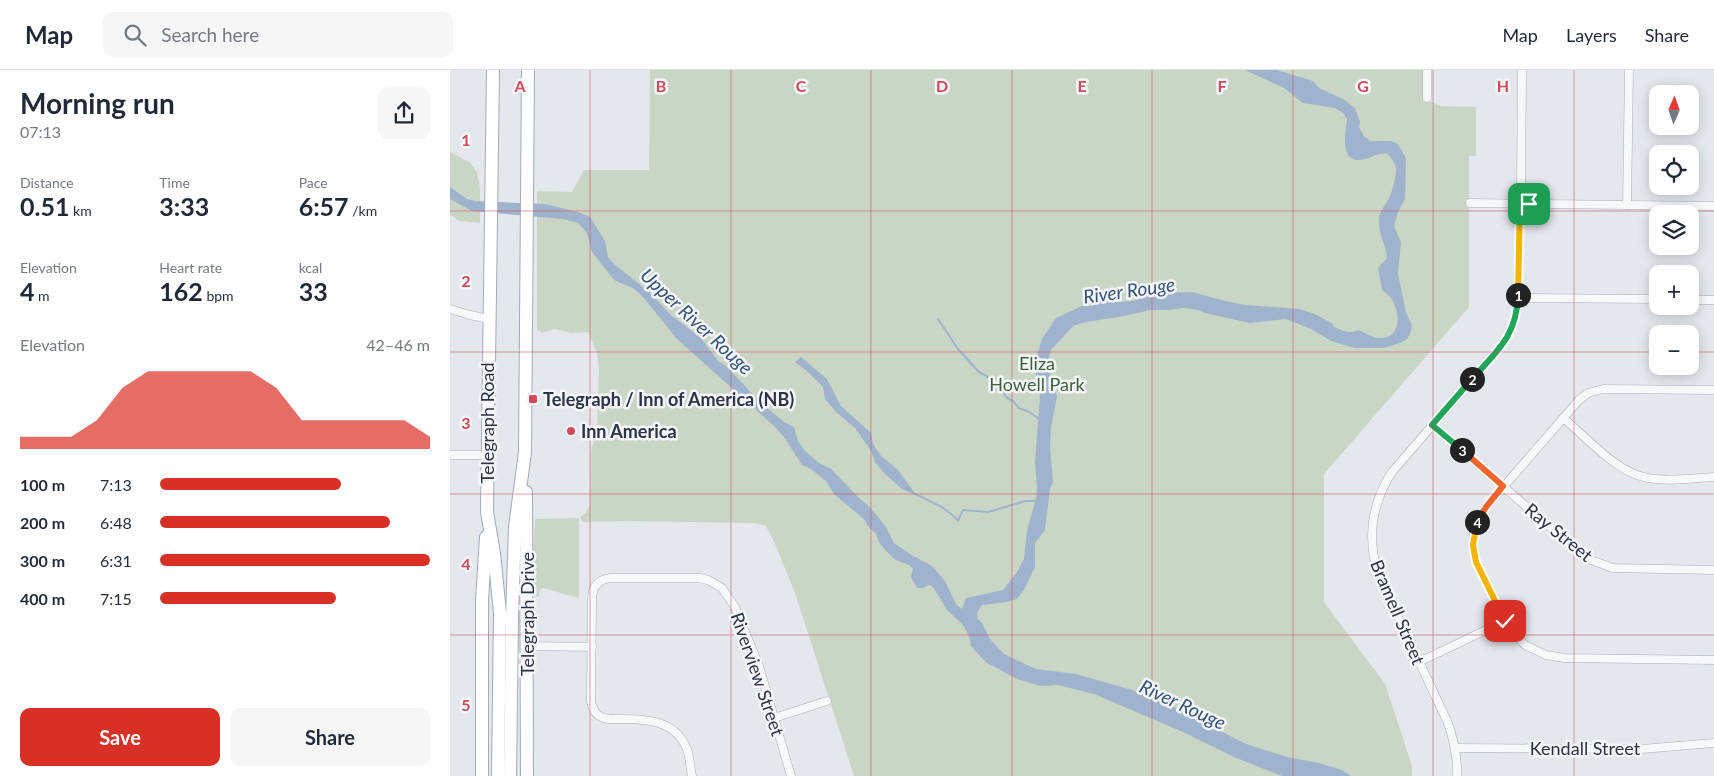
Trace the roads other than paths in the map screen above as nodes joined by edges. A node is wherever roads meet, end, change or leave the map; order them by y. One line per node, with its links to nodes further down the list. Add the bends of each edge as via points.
1 (493, 70): 18 (main road, Telegraph Road)
2 (520, 70): 8 (main road, via 520,90)
3 (528, 70): 8 (main road, Telegraph Road)
4 (1427, 70): 7 (street)
5 (1522, 70): 10 (street, Bramell Street)
6 (1629, 70): 11 (street)
7 (1427, 98)
8 (528, 112): 22 (main road, Telegraph Road)
9 (1470, 203): 10 (street)
10 (1520, 204): 11 (street); 13 (street, Bramell Street)
11 (1627, 205): 12 (street)
12 (1714, 206)
13 (1518, 298): 14 (street); 21 (street, Bramell Street, via 1508,337)
14 (1649, 299)
15 (1699, 300): 16 (street)
16 (1714, 300)
17 (450, 308): 18 (street)
18 (488, 319): 24 (main road, Telegraph Road)
19 (1714, 390): 20 (street, via 1598,390 1582,397)
20 (1563, 418): 25 (street, via 1617,464 1637,476 1659,480); 26 (street)
21 (1432, 425): 26 (street, Ray Street); 33 (street, Bramell Street, via 1387,480 1376,505 1372,530 1372,553 1378,574)
22 (525, 452): 30 (main road, Telegraph Drive); 40 (main road, Telegraph Road, via 515,527)
23 (450, 455): 24 (street)
24 (487, 455): 27 (main road, Telegraph Road)
25 (1714, 477)
26 (1503, 486): 28 (street, Ray Street, via 1579,552 1602,565 1624,569); 29 (street, via 1479,517 1473,545 1476,562)
27 (487, 512): 38 (main road, via 482,600); 39 (main road, Telegraph Road, via 500,613)
28 (1714, 570)
29 (1505, 621): 32 (street, via 1525,645 1555,657); 33 (street)
30 (528, 646): 31 (street); 41 (main road, Telegraph Drive)
31 (592, 647): 35 (street, Riverview Street, via 593,592 599,582 611,578 708,580 722,588 735,607); 42 (street, Riverview Street, via 591,701 595,713 606,719 659,722 670,728 686,748)
32 (1714, 660)
33 (1419, 662): 37 (street, Bramell Street, via 1448,723)
34 (827, 701): 35 (street)
35 (774, 718): 43 (street, Riverview Street)
36 (1714, 743): 37 (street, Kendall Street, via 1642,749)
37 (1455, 748): 44 (street, Bramell Street)
38 (482, 776)
39 (498, 776)
40 (510, 776)
41 (527, 776)
42 (692, 776)
43 (792, 776)
44 (1458, 776)

